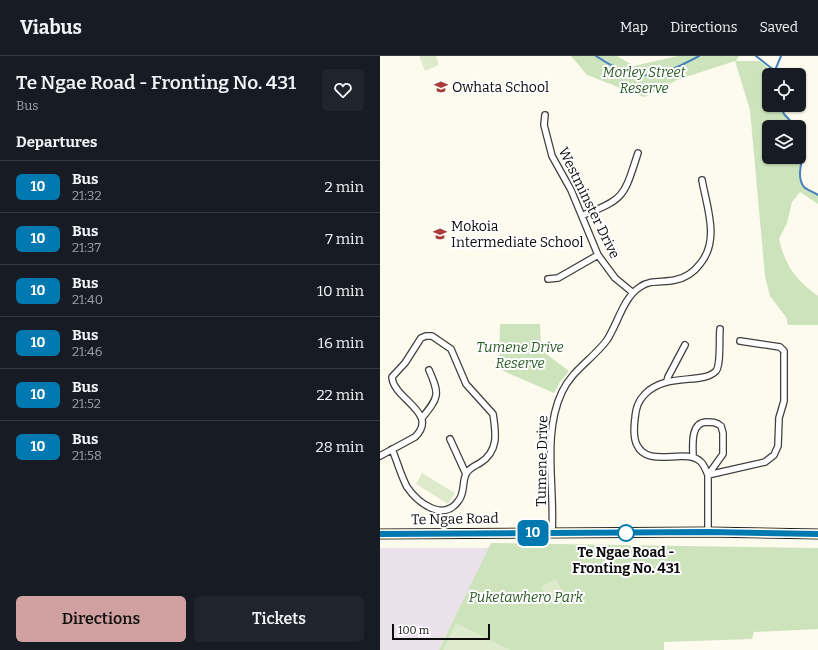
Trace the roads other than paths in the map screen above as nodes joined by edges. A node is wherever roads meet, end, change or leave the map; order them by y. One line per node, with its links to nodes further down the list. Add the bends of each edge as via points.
1 (545, 116): 4 (street, Westminster Drive, via 544,125 549,150)
2 (638, 152): 4 (street, via 624,192 618,199 608,206)
3 (702, 180): 7 (street, via 712,241 704,260 684,277 647,283)
4 (583, 215): 5 (street, Westminster Drive)
5 (598, 255): 6 (street, via 558,278); 7 (street, Westminster Drive, via 615,278)
6 (548, 279)
7 (632, 292): 21 (street, Tumene Drive, via 608,338 593,357 567,381 556,407 552,433)
8 (720, 329): 12 (street, via 719,365 715,372 707,376)
9 (740, 341): 19 (street, via 778,347 784,351 784,401 779,418 778,446 774,455 765,462)
10 (685, 345): 12 (street)
11 (429, 370): 13 (street, via 436,386 436,401)
12 (667, 381): 17 (street, via 655,385 637,404 634,425 636,445 653,456)
13 (422, 418): 15 (street, via 420,432); 18 (street, via 394,386 392,377 405,363 416,343 426,336 438,338 451,349 466,384 493,414 494,450 487,459)
14 (450, 439): 18 (street)
15 (392, 450): 16 (street); 18 (street, via 406,485 433,510 442,511 459,502)
16 (380, 456)
17 (693, 457): 19 (street, via 702,463); 19 (street, via 694,432 697,426 703,422 713,422 721,426 723,454)
18 (466, 474)
19 (708, 476): 20 (street)
20 (708, 532): 21 (highway, Te Ngae Road); 23 (highway, Te Ngae Road)
21 (552, 533): 22 (highway, Te Ngae Road)
22 (380, 534)
23 (818, 534)

